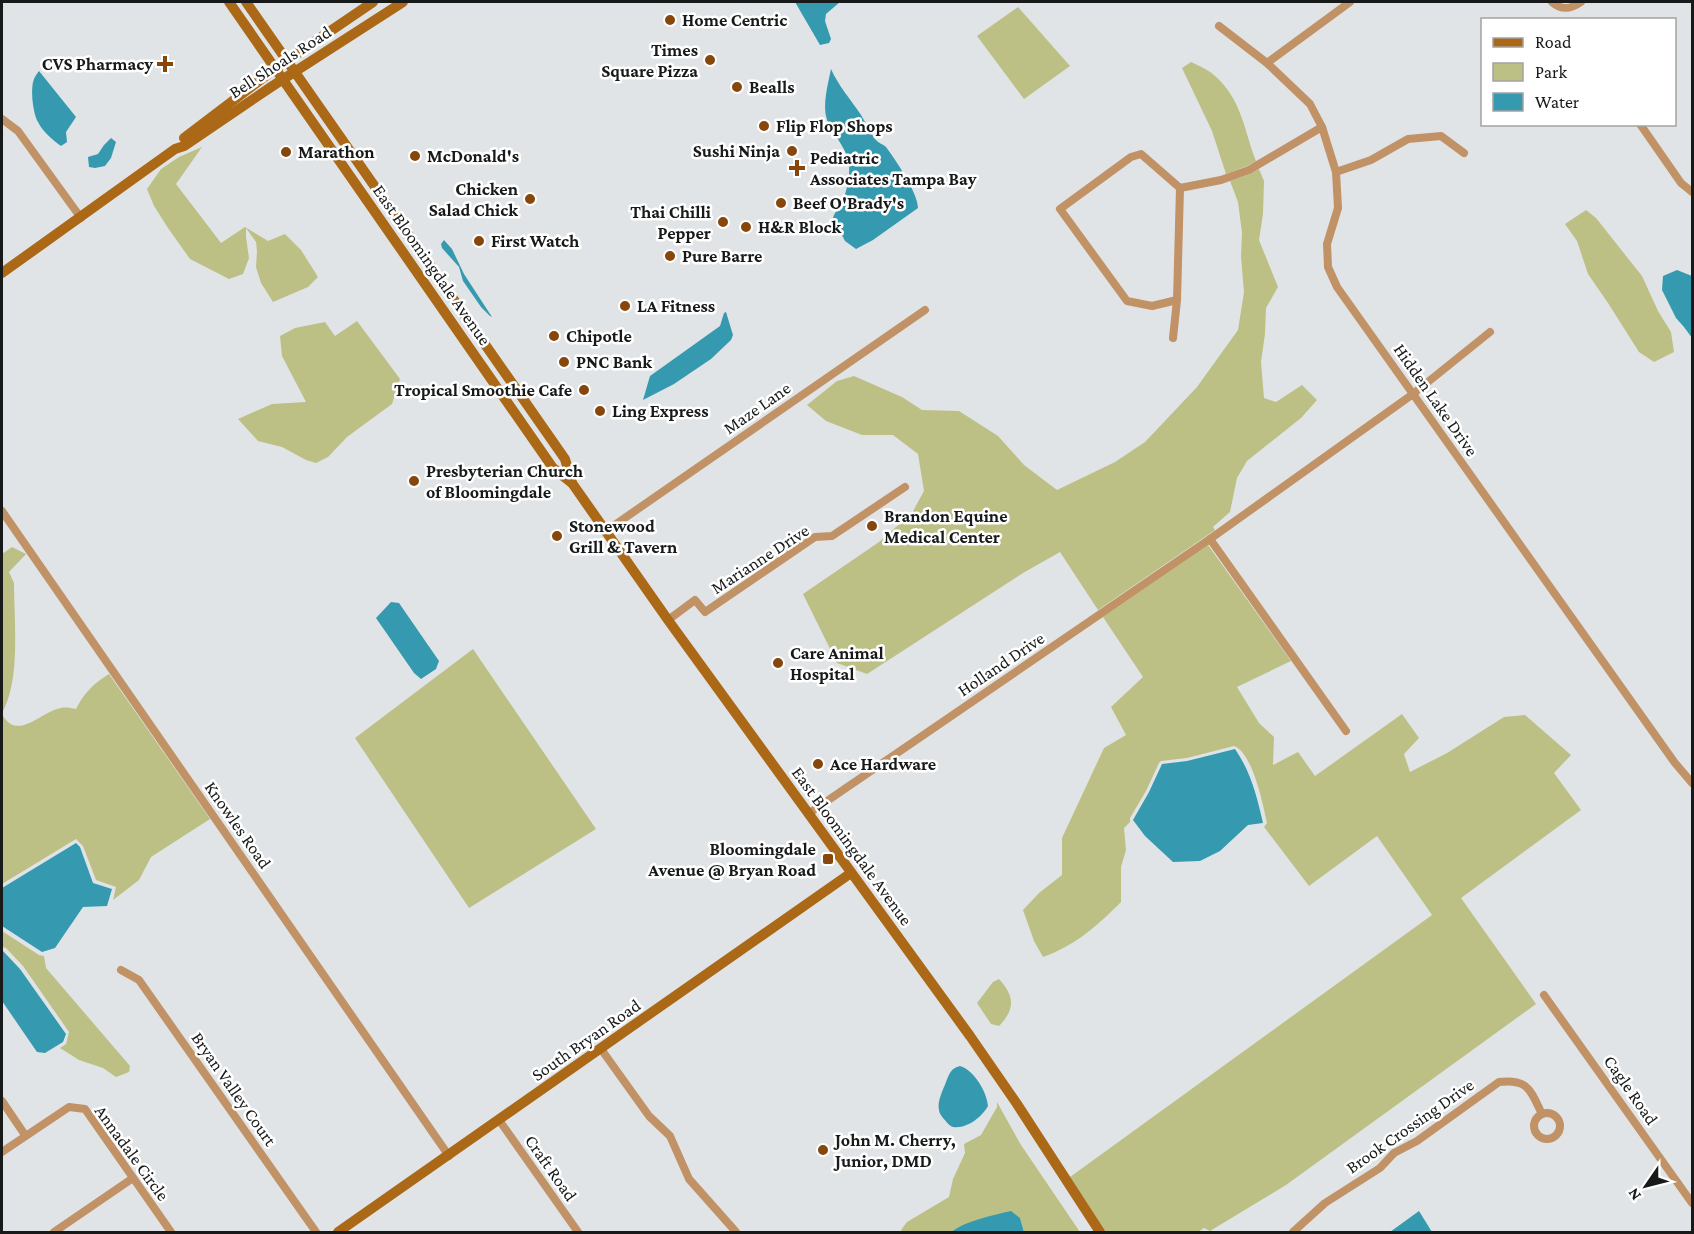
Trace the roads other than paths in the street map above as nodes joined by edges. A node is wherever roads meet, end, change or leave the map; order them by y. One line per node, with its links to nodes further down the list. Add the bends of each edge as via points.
1 (229, 2): 11 (main road, East Bloomingdale Avenue)
2 (246, 2): 9 (main road, East Bloomingdale Avenue)
3 (373, 2): 9 (main road, Bell Shoals Road)
4 (403, 2): 12 (main road, Bell Shoals Road)
5 (1350, 2): 10 (street)
6 (1552, 2): 7 (street, via 1564,8)
7 (1581, 2)
8 (1219, 26): 10 (street, Hidden Lake Drive)
9 (287, 60): 11 (main road, Bell Shoals Road); 12 (main road, East Bloomingdale Avenue)
10 (1267, 63): 16 (street, Hidden Lake Drive, via 1310,104)
11 (276, 68): 13 (main road, East Bloomingdale Avenue); 17 (main road, Bell Shoals Road)
12 (295, 72): 13 (main road, Bell Shoals Road); 29 (main road, East Bloomingdale Avenue, via 565,459)
13 (283, 79): 17 (main road, Bell Shoals Road); 29 (main road, East Bloomingdale Avenue, via 554,468)
14 (2, 119): 22 (street, via 18,131)
15 (1641, 126): 21 (street, via 1681,183)
16 (1322, 127): 19 (street, Hidden Lake Drive); 20 (street, via 1249,170)
17 (175, 149): 22 (main road, Bell Shoals Road)
18 (1464, 153): 19 (street, via 1441,136 1408,139 1371,160)
19 (1336, 172): 28 (street, Hidden Lake Drive, via 1338,208 1327,244 1328,267 1337,287)
20 (1180, 188): 24 (street); 24 (street, via 1140,154 1060,208 1127,300 1152,306)
21 (1692, 192)
22 (81, 218): 23 (main road, Bell Shoals Road)
23 (2, 273)
24 (1177, 300): 27 (street)
25 (925, 310): 32 (street, Maze Lane)
26 (1490, 332): 28 (street, Holland Drive)
27 (1173, 338)
28 (1413, 394): 33 (street, Holland Drive); 36 (street, Hidden Lake Drive)
29 (573, 483): 32 (main road, East Bloomingdale Avenue)
30 (905, 487): 34 (street, Marianne Drive, via 832,536 815,537 705,612 695,600)
31 (2, 511): 47 (street, Knowles Road)
32 (606, 531): 34 (main road, East Bloomingdale Avenue)
33 (1210, 539): 35 (street); 37 (street, Holland Drive)
34 (668, 620): 37 (main road, East Bloomingdale Avenue)
35 (1346, 730)
36 (1692, 783)
37 (808, 813): 38 (main road, East Bloomingdale Avenue)
38 (852, 873): 41 (main road, South Bryan Road); 56 (main road, East Bloomingdale Avenue, via 1017,1104)
39 (121, 969): 52 (street, Bryan Valley Court, via 138,980)
40 (1544, 995): 49 (street, Cagle Road)
41 (601, 1049): 44 (main road, South Bryan Road); 55 (street, via 650,1116 670,1136 689,1179)
42 (2, 1101): 45 (street)
43 (1542, 1114): 57 (street, Brook Crossing Drive, via 1527,1087 1514,1081 1499,1082 1325,1203)
44 (499, 1120): 47 (main road, South Bryan Road); 54 (street, Craft Road)
45 (25, 1135): 46 (street, Annadale Circle); 48 (street, Annadale Circle, via 69,1107 84,1109)
46 (2, 1152)
47 (449, 1156): 53 (main road, South Bryan Road)
48 (133, 1178): 50 (street); 51 (street, Annadale Circle)
49 (1692, 1203)
50 (54, 1233)
51 (171, 1233)
52 (316, 1233)
53 (338, 1233)
54 (578, 1233)
55 (736, 1233)
56 (1100, 1233)
57 (1293, 1233)

